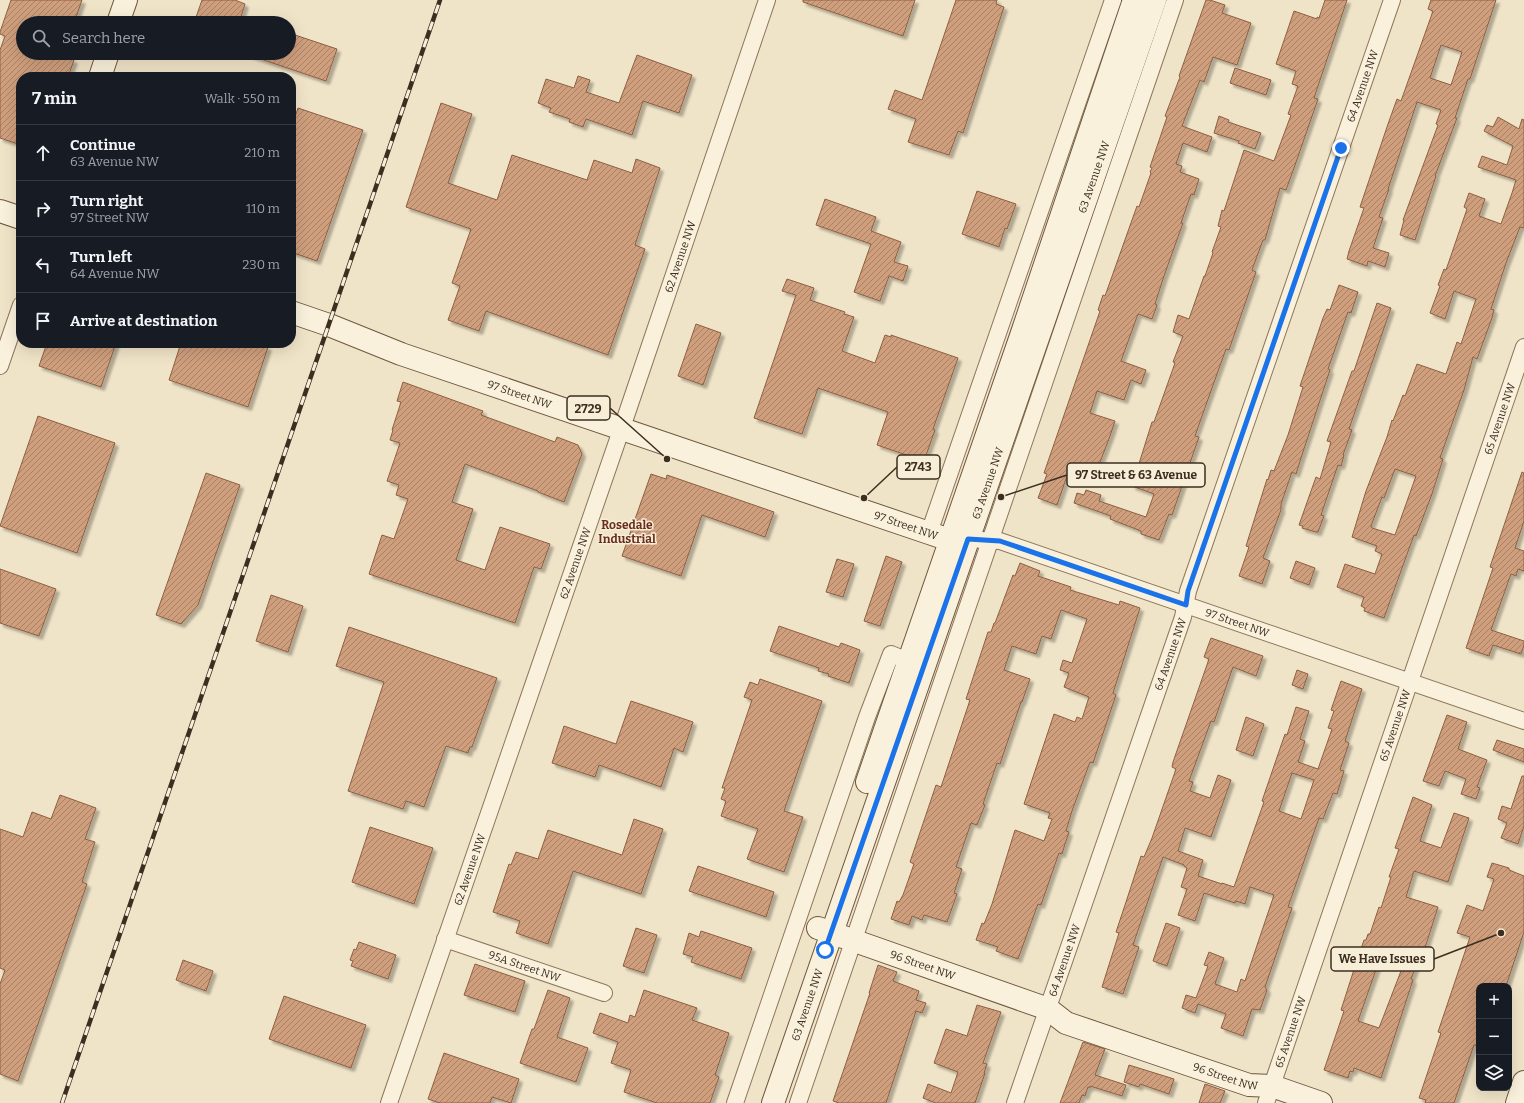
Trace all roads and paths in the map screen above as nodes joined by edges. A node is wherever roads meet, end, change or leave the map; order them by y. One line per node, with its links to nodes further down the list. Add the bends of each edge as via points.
1 (126, 0): 8 (main road)
2 (767, 0): 17 (street, 62 Avenue NW)
3 (1113, 0): 18 (street)
4 (1134, 0): 19 (main road, 63 Avenue NW, via 1031,307)
5 (1155, 0): 19 (main road, 63 Avenue NW)
6 (1175, 0): 20 (street, 63 Avenue NW)
7 (1392, 0): 21 (street, 64 Avenue NW, via 1191,584)
8 (120, 16)
9 (106, 60): 10 (main road)
10 (102, 72)
11 (0, 211): 12 (main road)
12 (16, 216)
13 (296, 314): 17 (main road, 97 Street NW, via 401,354)
14 (16, 320): 16 (street)
15 (1524, 347): 23 (street, 65 Avenue NW)
16 (0, 366)
17 (621, 428): 18 (main road, 97 Street NW); 27 (street, 62 Avenue NW)
18 (929, 533): 19 (main road, 97 Street NW)
19 (959, 540): 20 (street, 97 Street NW); 22 (main road, 63 Avenue NW); 26 (main road, 63 Avenue NW)
20 (990, 540): 21 (street, 97 Street NW, via 1000,541); 28 (street, 63 Avenue NW)
21 (1186, 605): 23 (street, 97 Street NW); 30 (street, 64 Avenue NW)
22 (908, 661): 25 (street, via 891,654 864,724); 26 (main road, 63 Avenue NW)
23 (1410, 682): 24 (street, 97 Street NW); 32 (street, 65 Avenue NW)
24 (1524, 721)
25 (797, 921): 26 (street, 96 Street NW); 34 (street)
26 (824, 930): 28 (main road, 96 Street NW); 35 (main road, 63 Avenue NW); 36 (main road, 63 Avenue NW)
27 (445, 939): 29 (street, 95A Street NW); 33 (street, 62 Avenue NW)
28 (853, 940): 30 (main road, 96 Street NW); 37 (street, 63 Avenue NW)
29 (604, 994)
30 (1048, 1009): 32 (main road, 96 Street NW, via 1066,1023); 38 (street, 64 Avenue NW)
31 (1524, 1082): 40 (main road)
32 (1269, 1094): 39 (main road, 96 Street NW)
33 (389, 1103)
34 (735, 1103)
35 (757, 1103)
36 (773, 1103)
37 (798, 1103)
38 (1015, 1103)
39 (1321, 1103)
40 (1517, 1103)

